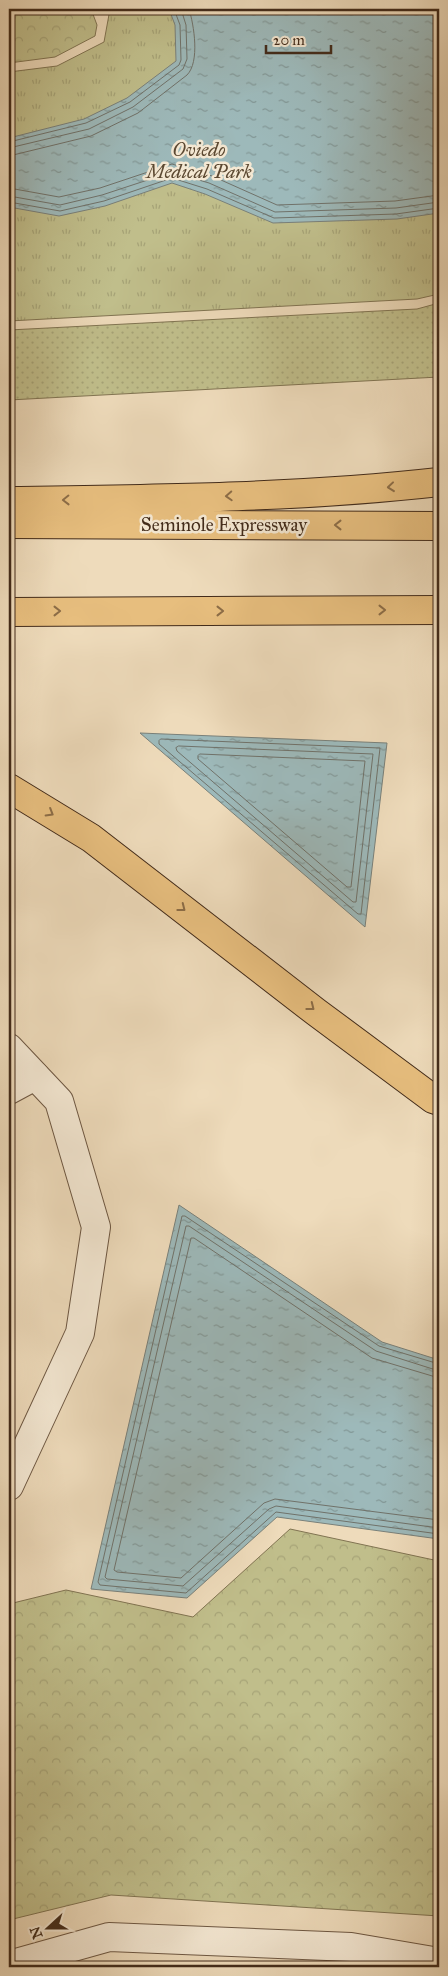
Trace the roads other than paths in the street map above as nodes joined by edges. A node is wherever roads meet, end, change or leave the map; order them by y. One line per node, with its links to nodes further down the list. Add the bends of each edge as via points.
1 (439, 482): 2 (highway, one-way to 2, via 366,490 208,497)
2 (9, 501)
3 (9, 524): 4 (highway, Seminole Expressway, one-way to 3)
4 (439, 526)
5 (439, 610): 6 (highway, one-way to 5)
6 (9, 612)
7 (9, 788): 11 (highway, one-way to 11, via 91,838)
8 (9, 1048): 9 (lane)
9 (35, 1076): 10 (lane); 12 (lane, via 59,1101 96,1227 80,1333)
10 (9, 1090)
11 (439, 1102)
12 (9, 1486)
13 (266, 1956): 14 (lane, via 351,1947); 15 (lane, via 109,1936)
14 (439, 1962)
15 (9, 1965)

